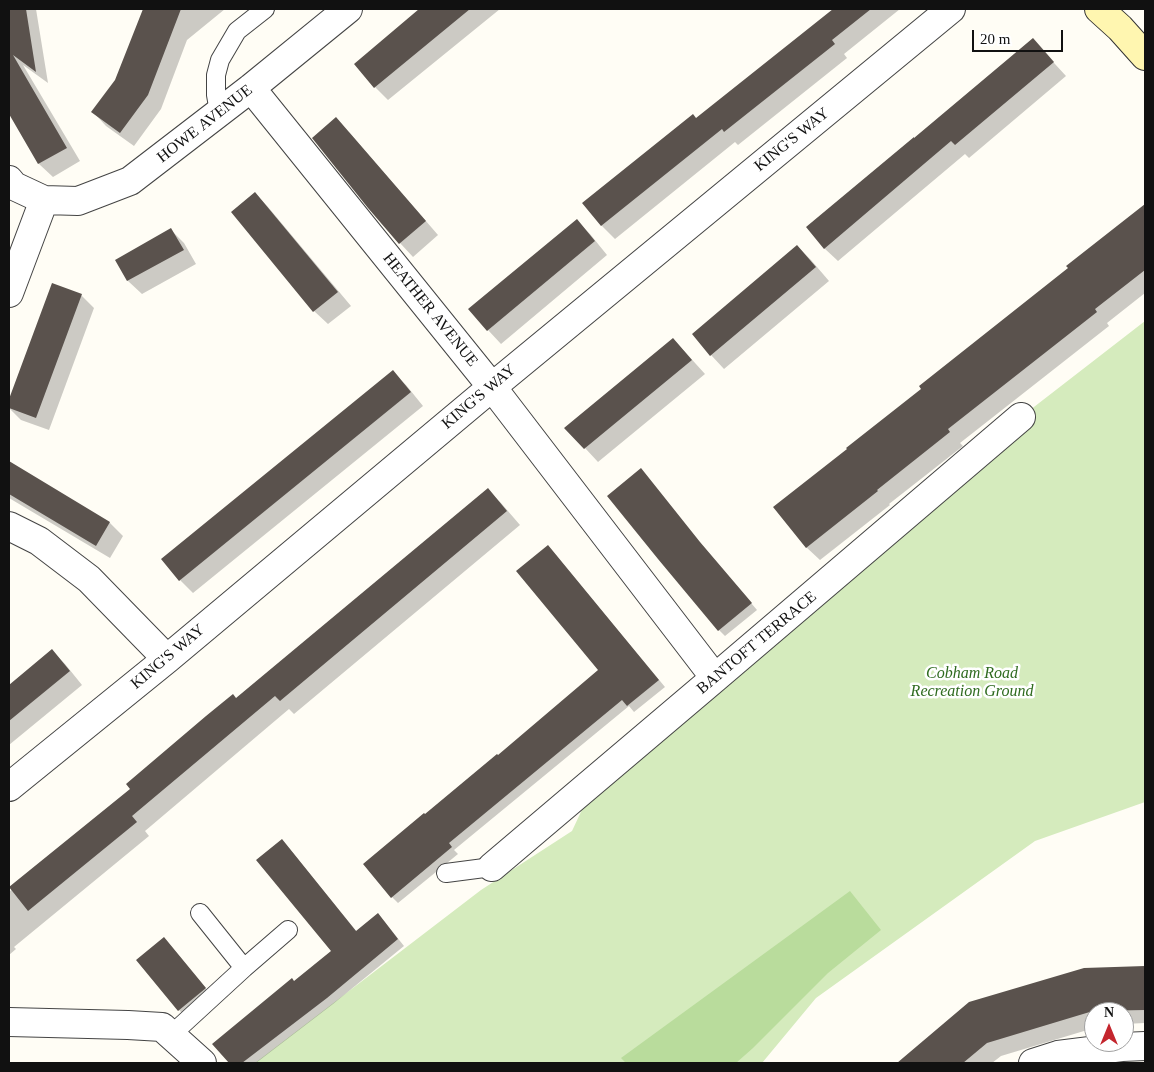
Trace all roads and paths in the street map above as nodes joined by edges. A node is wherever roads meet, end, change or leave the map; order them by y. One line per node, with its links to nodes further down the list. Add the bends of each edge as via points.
1 (264, 9): 8 (lane, via 237,31 220,60 216,75)
2 (348, 9): 7 (street, HOWE AVENUE)
3 (951, 9): 12 (street, KING'S WAY)
4 (1099, 9): 5 (street)
5 (1125, 18): 6 (street)
6 (1145, 56)
7 (251, 88): 8 (street, HOWE AVENUE); 12 (street, HEATHER AVENUE)
8 (219, 112): 10 (street, HOWE AVENUE, via 130,182 78,201)
9 (9, 180): 10 (street, via 14,186)
10 (44, 200): 11 (street)
11 (9, 293)
12 (492, 387): 15 (street, KING'S WAY); 16 (street, HEATHER AVENUE)
13 (1021, 417): 16 (street, BANTOFT TERRACE)
14 (9, 526): 15 (street, via 38,541 89,579)
15 (166, 659): 17 (street, KING'S WAY)
16 (715, 678): 18 (street, BANTOFT TERRACE)
17 (9, 787)
18 (492, 867): 19 (lane)
19 (446, 873)
20 (200, 913): 22 (lane)
21 (288, 930): 22 (lane)
22 (244, 968): 24 (lane)
23 (9, 1022): 24 (street, via 162,1027)
24 (171, 1035): 26 (street)
25 (1145, 1046): 27 (street, via 1058,1055)
26 (202, 1063)
27 (1033, 1063)

